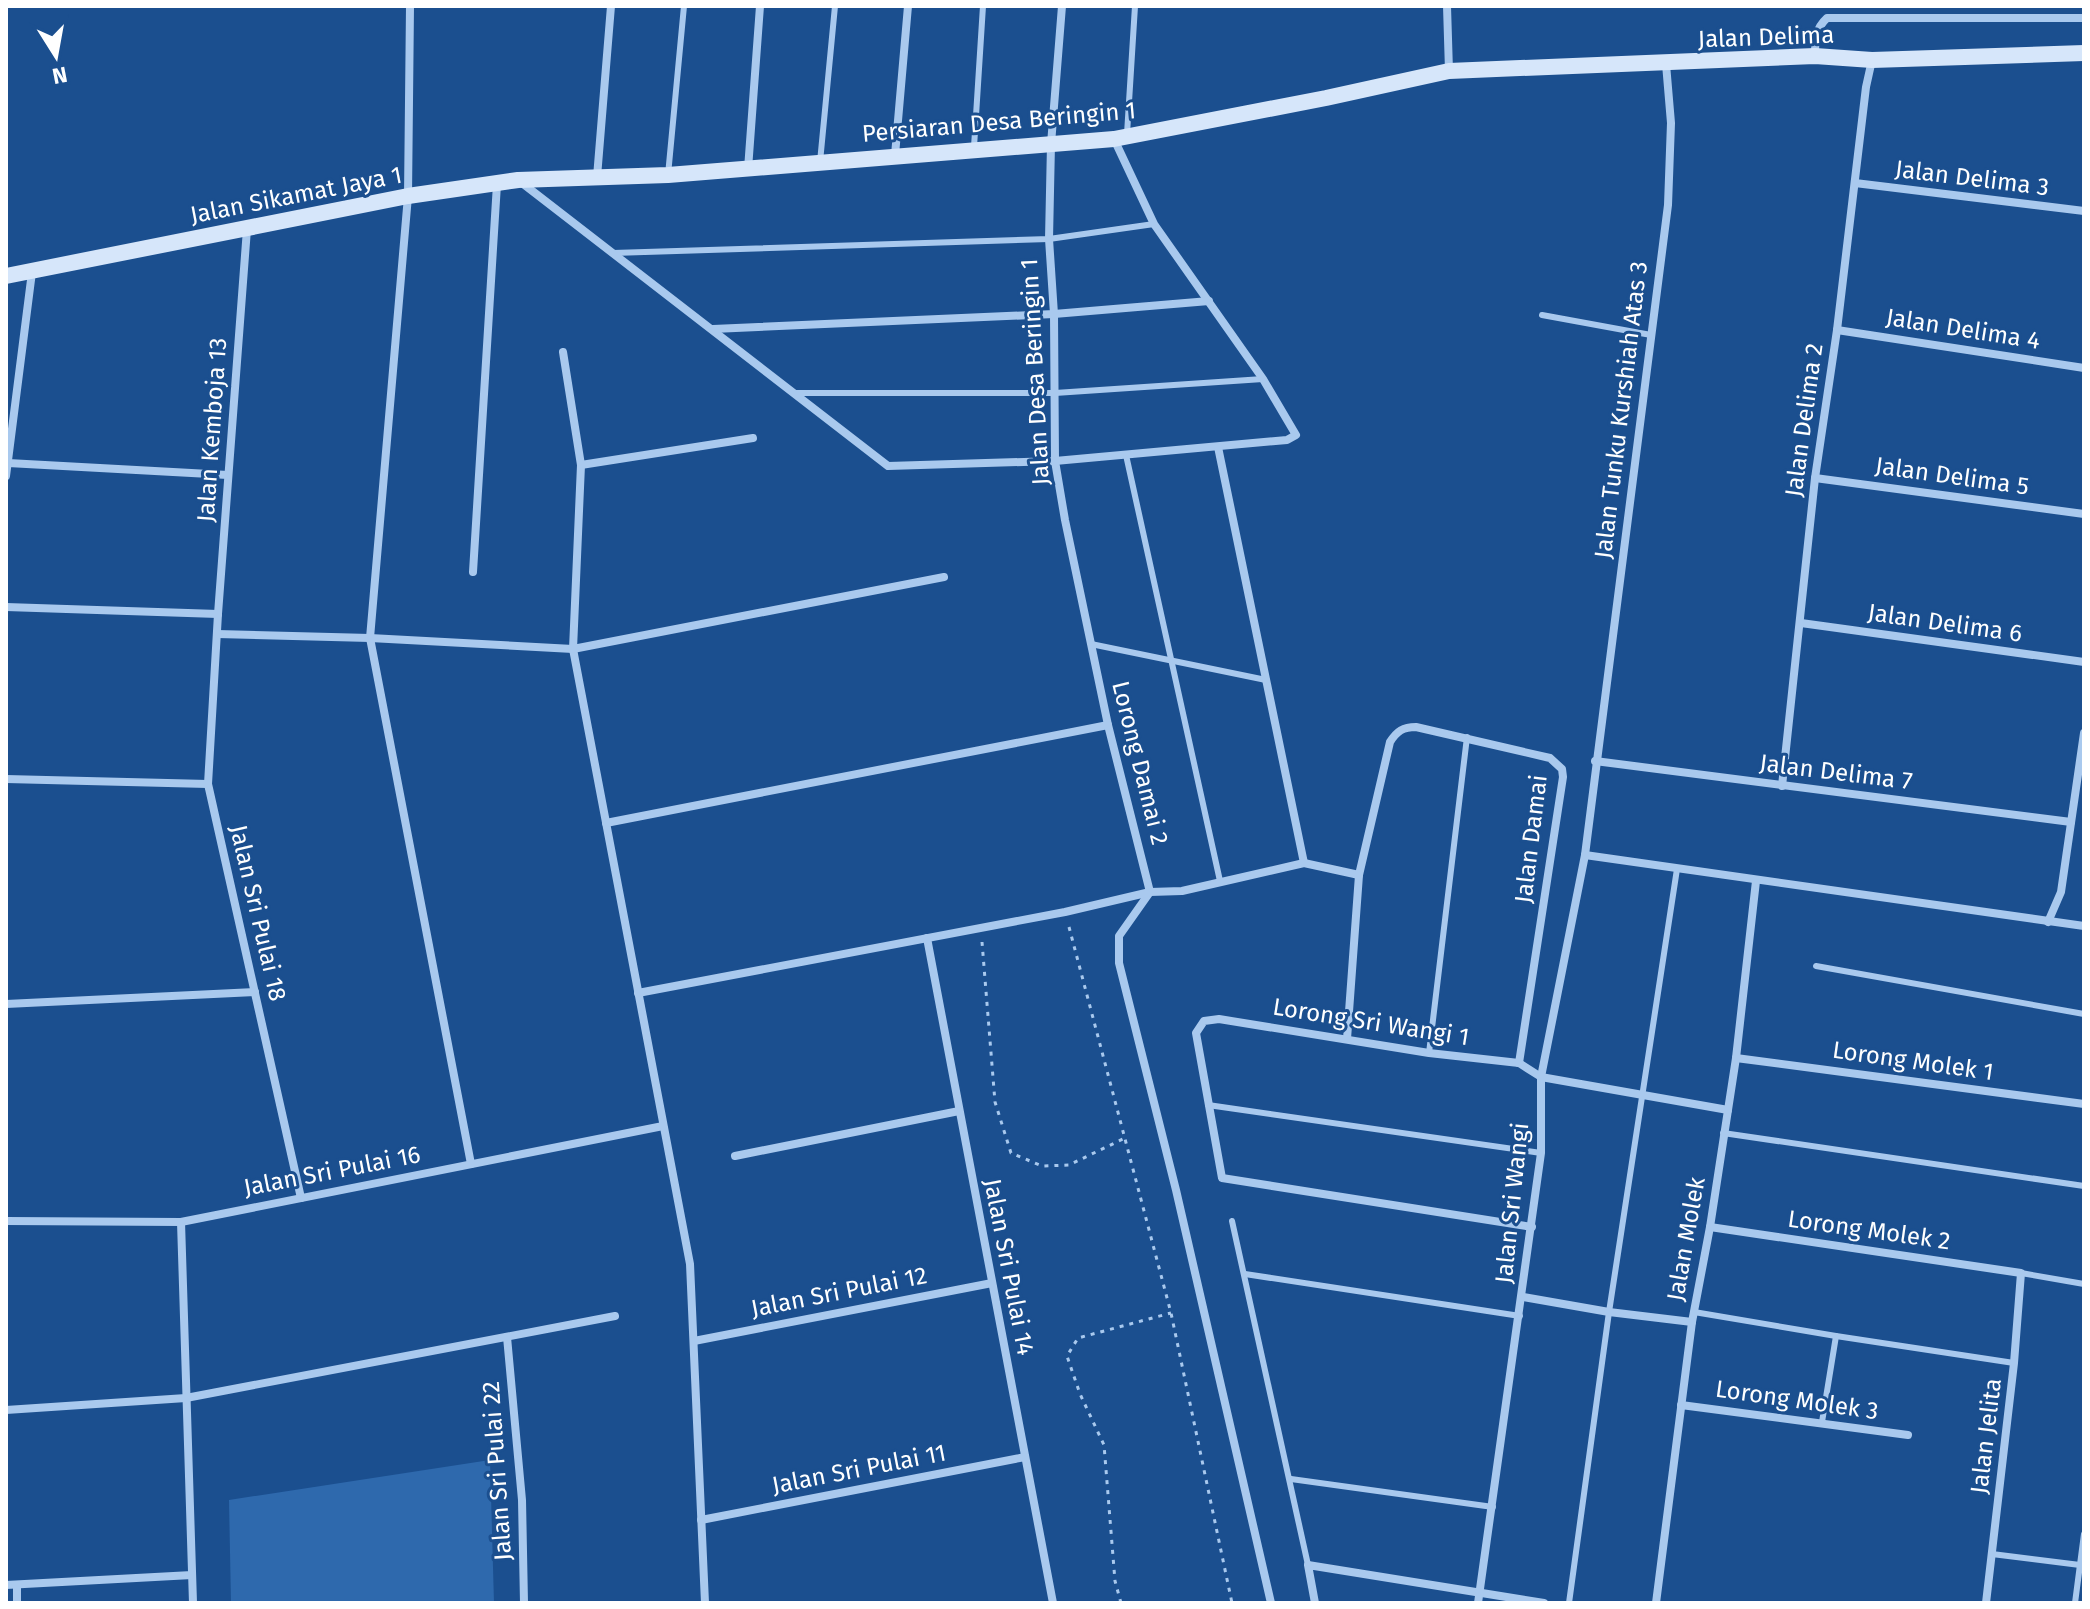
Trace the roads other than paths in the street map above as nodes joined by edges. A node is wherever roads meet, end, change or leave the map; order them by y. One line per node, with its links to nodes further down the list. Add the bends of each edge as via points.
1 (410, 6): 28 (street)
2 (611, 6): 24 (street)
3 (684, 6): 23 (lane)
4 (760, 6): 22 (street)
5 (835, 6): 21 (lane)
6 (908, 6): 20 (street)
7 (983, 6): 19 (lane)
8 (1062, 6): 18 (street, Jalan Desa Beringin 1)
9 (1135, 6): 17 (lane)
10 (1447, 6): 16 (street)
11 (2084, 18): 13 (street, via 1827,18 1815,38)
12 (2084, 53): 14 (main road, Jalan Delima)
13 (1815, 56): 14 (main road, Jalan Delima); 15 (main road, Jalan Delima)
14 (1872, 60): 27 (street, Jalan Delima 2)
15 (1666, 64): 16 (main road, Jalan Delima); 41 (street, Jalan Tunku Kurshiah Atas 3, via 1671,123 1668,205)
16 (1449, 71): 17 (main road, Persiaran Desa Beringin 1)
17 (1120, 138): 18 (main road, Persiaran Desa Beringin 1); 30 (street)
18 (1051, 144): 19 (main road, Persiaran Desa Beringin 1); 32 (street, Jalan Desa Beringin 1)
19 (974, 151): 20 (main road, Persiaran Desa Beringin 1)
20 (895, 155): 21 (main road, Persiaran Desa Beringin 1)
21 (820, 162): 22 (main road, Persiaran Desa Beringin 1)
22 (748, 169): 23 (main road, Persiaran Desa Beringin 1)
23 (668, 175): 24 (main road, Persiaran Desa Beringin 1)
24 (597, 177): 25 (main road, Jalan Sikamat Jaya 1)
25 (518, 180): 26 (main road, Jalan Sikamat Jaya 1); 33 (street)
26 (497, 183): 28 (main road, Jalan Sikamat Jaya 1); 57 (street)
27 (1855, 183): 29 (street, Jalan Delima 3); 40 (street, Jalan Delima 2)
28 (408, 196): 31 (main road, Jalan Sikamat Jaya 1); 63 (street)
29 (2084, 211)
30 (1154, 224): 32 (lane); 36 (street)
31 (247, 229): 34 (main road, Jalan Sikamat Jaya 1); 53 (street, Jalan Kemboja 13)
32 (1049, 239): 33 (lane); 37 (street, Jalan Desa Beringin 1)
33 (613, 253): 39 (street)
34 (32, 272): 35 (main road, Jalan Sikamat Jaya 1); 51 (street)
35 (6, 276)
36 (1209, 301): 37 (street); 44 (street)
37 (1054, 314): 39 (street); 46 (street, Jalan Desa Beringin 1)
38 (1542, 315): 41 (lane)
39 (712, 329): 45 (street)
40 (1837, 330): 43 (street, Jalan Delima 4); 55 (street, Jalan Delima 2)
41 (1651, 335): 72 (street, Jalan Tunku Kurshiah Atas 3)
42 (563, 352): 52 (street)
43 (2084, 368)
44 (1263, 379): 46 (lane); 48 (street, via 1296,435)
45 (795, 393): 46 (lane); 50 (street, via 888,466)
46 (1055, 393): 50 (street, Jalan Desa Beringin 1)
47 (753, 438): 52 (street)
48 (1218, 447): 49 (street); 68 (street)
49 (1126, 455): 50 (street); 67 (lane)
50 (1055, 461): 64 (street, Jalan Desa Beringin 1)
51 (8, 463): 53 (street); 54 (street)
52 (581, 465): 65 (street)
53 (228, 475): 60 (street, Jalan Kemboja 13)
54 (6, 476)
55 (1815, 478): 56 (street, Jalan Delima 5); 61 (street, Jalan Delima 2)
56 (2084, 514)
57 (473, 572)
58 (944, 577): 65 (street)
59 (6, 607): 60 (street)
60 (218, 614): 62 (street, Jalan Kemboja 13)
61 (1801, 623): 66 (street, Jalan Delima 6); 75 (street, Jalan Delima 2)
62 (217, 634): 63 (street); 74 (street, Jalan Sri Pulai 18)
63 (370, 638): 65 (street); 107 (street)
64 (1091, 644): 67 (lane); 69 (street, Lorong Damai 2)
65 (573, 649): 77 (street)
66 (2084, 662)
67 (1174, 663): 68 (lane); 82 (lane)
68 (1266, 680): 79 (street)
69 (1108, 725): 77 (street); 84 (street, Lorong Damai 2)
70 (2084, 733): 76 (street)
71 (1467, 737): 81 (street, Jalan Damai, via 1416,727 1396,733); 94 (lane); 96 (street, Jalan Damai, via 1550,758 1562,769)
72 (1595, 761): 75 (street, Jalan Delima 7); 78 (street, Jalan Sri Wangi)
73 (6, 779): 74 (street)
74 (208, 784): 89 (street, Jalan Sri Pulai 18)
75 (1782, 786): 76 (street, Jalan Delima 7)
76 (2071, 822): 85 (street, via 2061,892)
77 (606, 823): 90 (street)
78 (1585, 855): 80 (street); 97 (street, Jalan Sri Wangi)
79 (1304, 863): 81 (street); 82 (street)
80 (1677, 869): 83 (street); 98 (lane)
81 (1359, 875): 93 (street, Jalan Damai)
82 (1220, 881): 84 (street)
83 (1756, 881): 85 (street); 95 (street, Jalan Molek)
84 (1150, 892): 87 (street); 151 (street, via 1119,936 1119,963)
85 (2048, 922): 86 (street)
86 (2084, 926)
87 (927, 938): 90 (street); 102 (street, Jalan Sri Pulai 14)
88 (1816, 966): 92 (lane)
89 (255, 992): 91 (street); 109 (street, Jalan Sri Pulai 18)
90 (638, 993): 103 (street)
91 (6, 1004)
92 (2084, 1014)
93 (1347, 1039): 94 (street, Lorong Sri Wangi 1); 99 (street, Lorong Sri Wangi 1, via 1204,1021 1196,1033)
94 (1429, 1053): 96 (street, Lorong Sri Wangi 1)
95 (1736, 1058): 100 (street, Lorong Molek 1); 101 (street, Jalan Molek)
96 (1519, 1063): 97 (street, Lorong Sri Wangi 1)
97 (1541, 1077): 98 (street); 105 (street, Jalan Sri Wangi)
98 (1642, 1097): 101 (street); 120 (lane)
99 (1208, 1104): 105 (lane); 113 (street, via 1222,1178)
100 (2084, 1104)
101 (1728, 1110): 104 (street, Jalan Molek)
102 (959, 1111): 106 (street); 117 (street, Jalan Sri Pulai 14)
103 (663, 1126): 107 (street, Jalan Sri Pulai 16); 127 (street, via 690,1264)
104 (1723, 1133): 108 (lane); 114 (street, Jalan Molek)
105 (1541, 1153): 113 (street, Jalan Sri Wangi)
106 (735, 1156)
107 (471, 1164): 109 (street, Jalan Sri Pulai 16)
108 (2084, 1186)
109 (301, 1198): 112 (street, Jalan Sri Pulai 16)
110 (6, 1221): 112 (street, Jalan Sri Pulai 16)
111 (1232, 1221): 116 (lane)
112 (181, 1222): 129 (street)
113 (1532, 1227): 119 (street, Jalan Sri Wangi)
114 (1710, 1227): 115 (street, Lorong Molek 2); 121 (street, Jalan Molek)
115 (2021, 1273): 118 (lane); 128 (street, Jalan Jelita)
116 (1245, 1274): 123 (lane); 135 (lane)
117 (992, 1283): 127 (street, Jalan Sri Pulai 12); 134 (street, Jalan Sri Pulai 14)
118 (2084, 1284)
119 (1523, 1297): 120 (street); 123 (street, Jalan Sri Wangi)
120 (1609, 1312): 124 (street); 154 (lane)
121 (1694, 1312): 124 (street, Jalan Molek); 125 (lane)
122 (615, 1316): 126 (street)
123 (1520, 1316): 136 (street, Jalan Sri Wangi)
124 (1692, 1322): 130 (street, Jalan Molek)
125 (1836, 1336): 128 (lane); 132 (lane)
126 (507, 1337): 129 (street); 148 (street, Jalan Sri Pulai 22, via 522,1500)
127 (694, 1341): 137 (street)
128 (2014, 1363): 139 (street, Jalan Jelita)
129 (186, 1398): 131 (street); 142 (street)
130 (1681, 1405): 132 (street, Lorong Molek 3); 155 (street, Jalan Molek)
131 (6, 1410)
132 (1822, 1422): 133 (street, Lorong Molek 3)
133 (1908, 1435)
134 (1025, 1457): 137 (street, Jalan Sri Pulai 11); 150 (street, Jalan Sri Pulai 14)
135 (1291, 1479): 136 (lane); 140 (lane)
136 (1493, 1507): 145 (street, Jalan Sri Wangi)
137 (701, 1520): 149 (street)
138 (2084, 1534): 141 (lane)
139 (1992, 1554): 141 (lane); 156 (street, Jalan Jelita)
140 (1308, 1565): 145 (street); 152 (street)
141 (2080, 1565): 157 (lane)
142 (192, 1575): 144 (street); 147 (street)
143 (6, 1585): 144 (street)
144 (17, 1585): 146 (street)
145 (1479, 1598): 153 (street)
146 (17, 1603)
147 (193, 1603)
148 (524, 1603)
149 (705, 1603)
150 (1053, 1603)
151 (1271, 1603)
152 (1315, 1603)
153 (1544, 1603)
154 (1569, 1603)
155 (1656, 1603)
156 (1986, 1603)
157 (2075, 1603)

